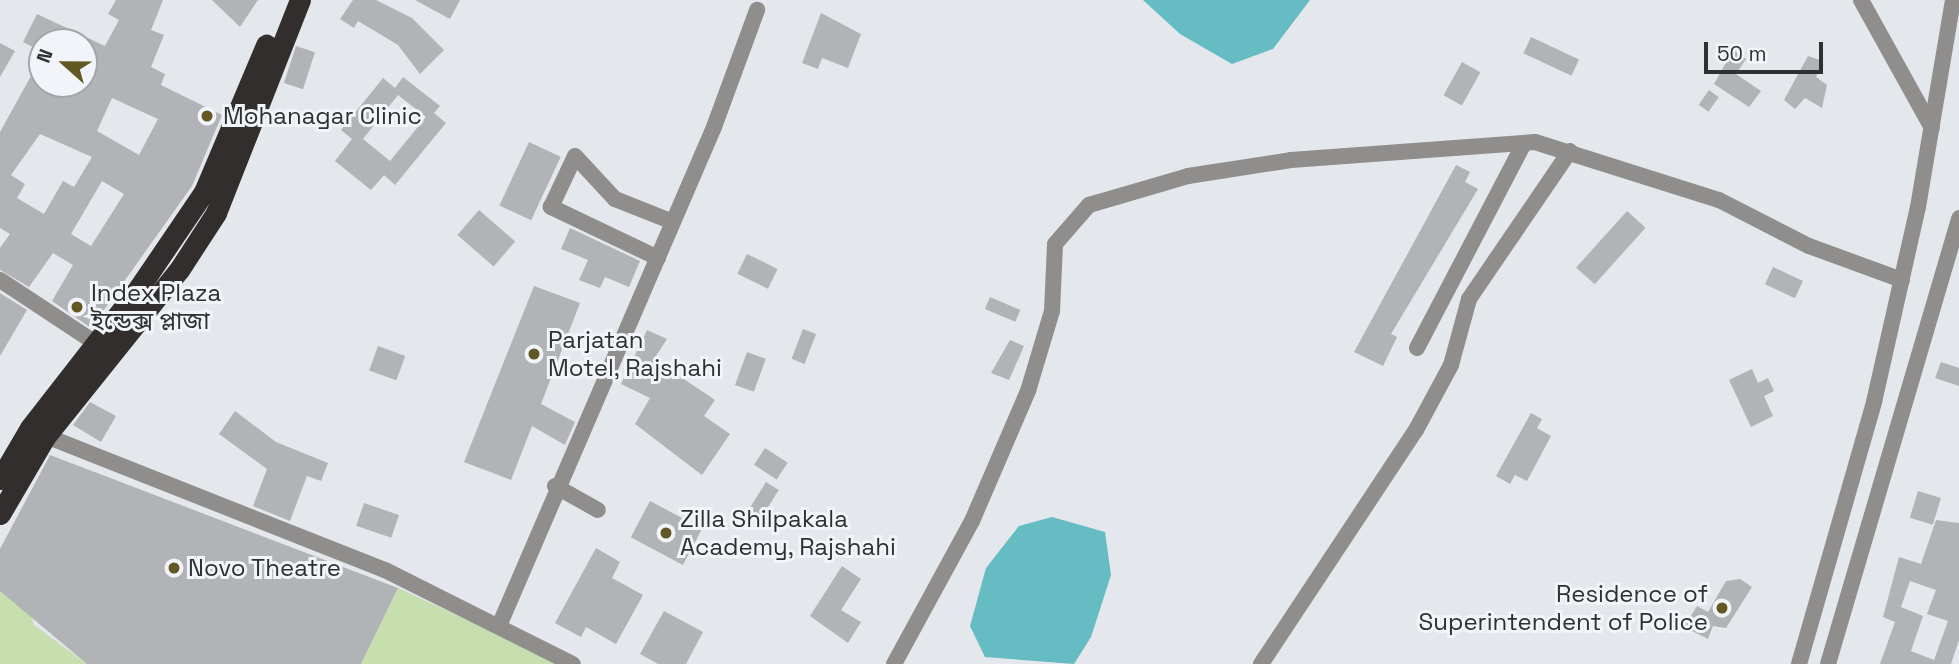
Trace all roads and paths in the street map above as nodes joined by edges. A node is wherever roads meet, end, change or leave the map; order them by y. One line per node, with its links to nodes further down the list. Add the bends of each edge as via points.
1 (284, 0): 14 (highway, via 204,192)
2 (300, 0): 14 (highway, via 216,213)
3 (1861, 0): 6 (street)
4 (1953, 0): 6 (street)
5 (757, 10): 10 (street)
6 (1932, 128): 12 (street)
7 (1524, 143): 8 (street); 15 (street); 23 (street, via 1291,160 1188,176 1089,205 1055,244 1052,312 1027,391 972,521)
8 (1570, 151): 12 (street, via 1719,200 1809,246); 24 (street, via 1469,299 1451,365 1416,430)
9 (1959, 218): 26 (street)
10 (673, 222): 11 (street); 11 (street, via 615,199 575,156 551,207)
11 (658, 258): 18 (street)
12 (1902, 279): 25 (street)
13 (0, 280): 14 (street)
14 (103, 347): 16 (highway)
15 (1417, 348)
16 (38, 433): 17 (highway); 20 (highway); 21 (street, via 348,554)
17 (0, 479)
18 (555, 486): 19 (street); 21 (street)
19 (598, 510)
20 (0, 514)
21 (499, 625): 22 (street)
22 (572, 664)
23 (894, 664)
24 (1261, 664)
25 (1798, 664)
26 (1828, 664)

